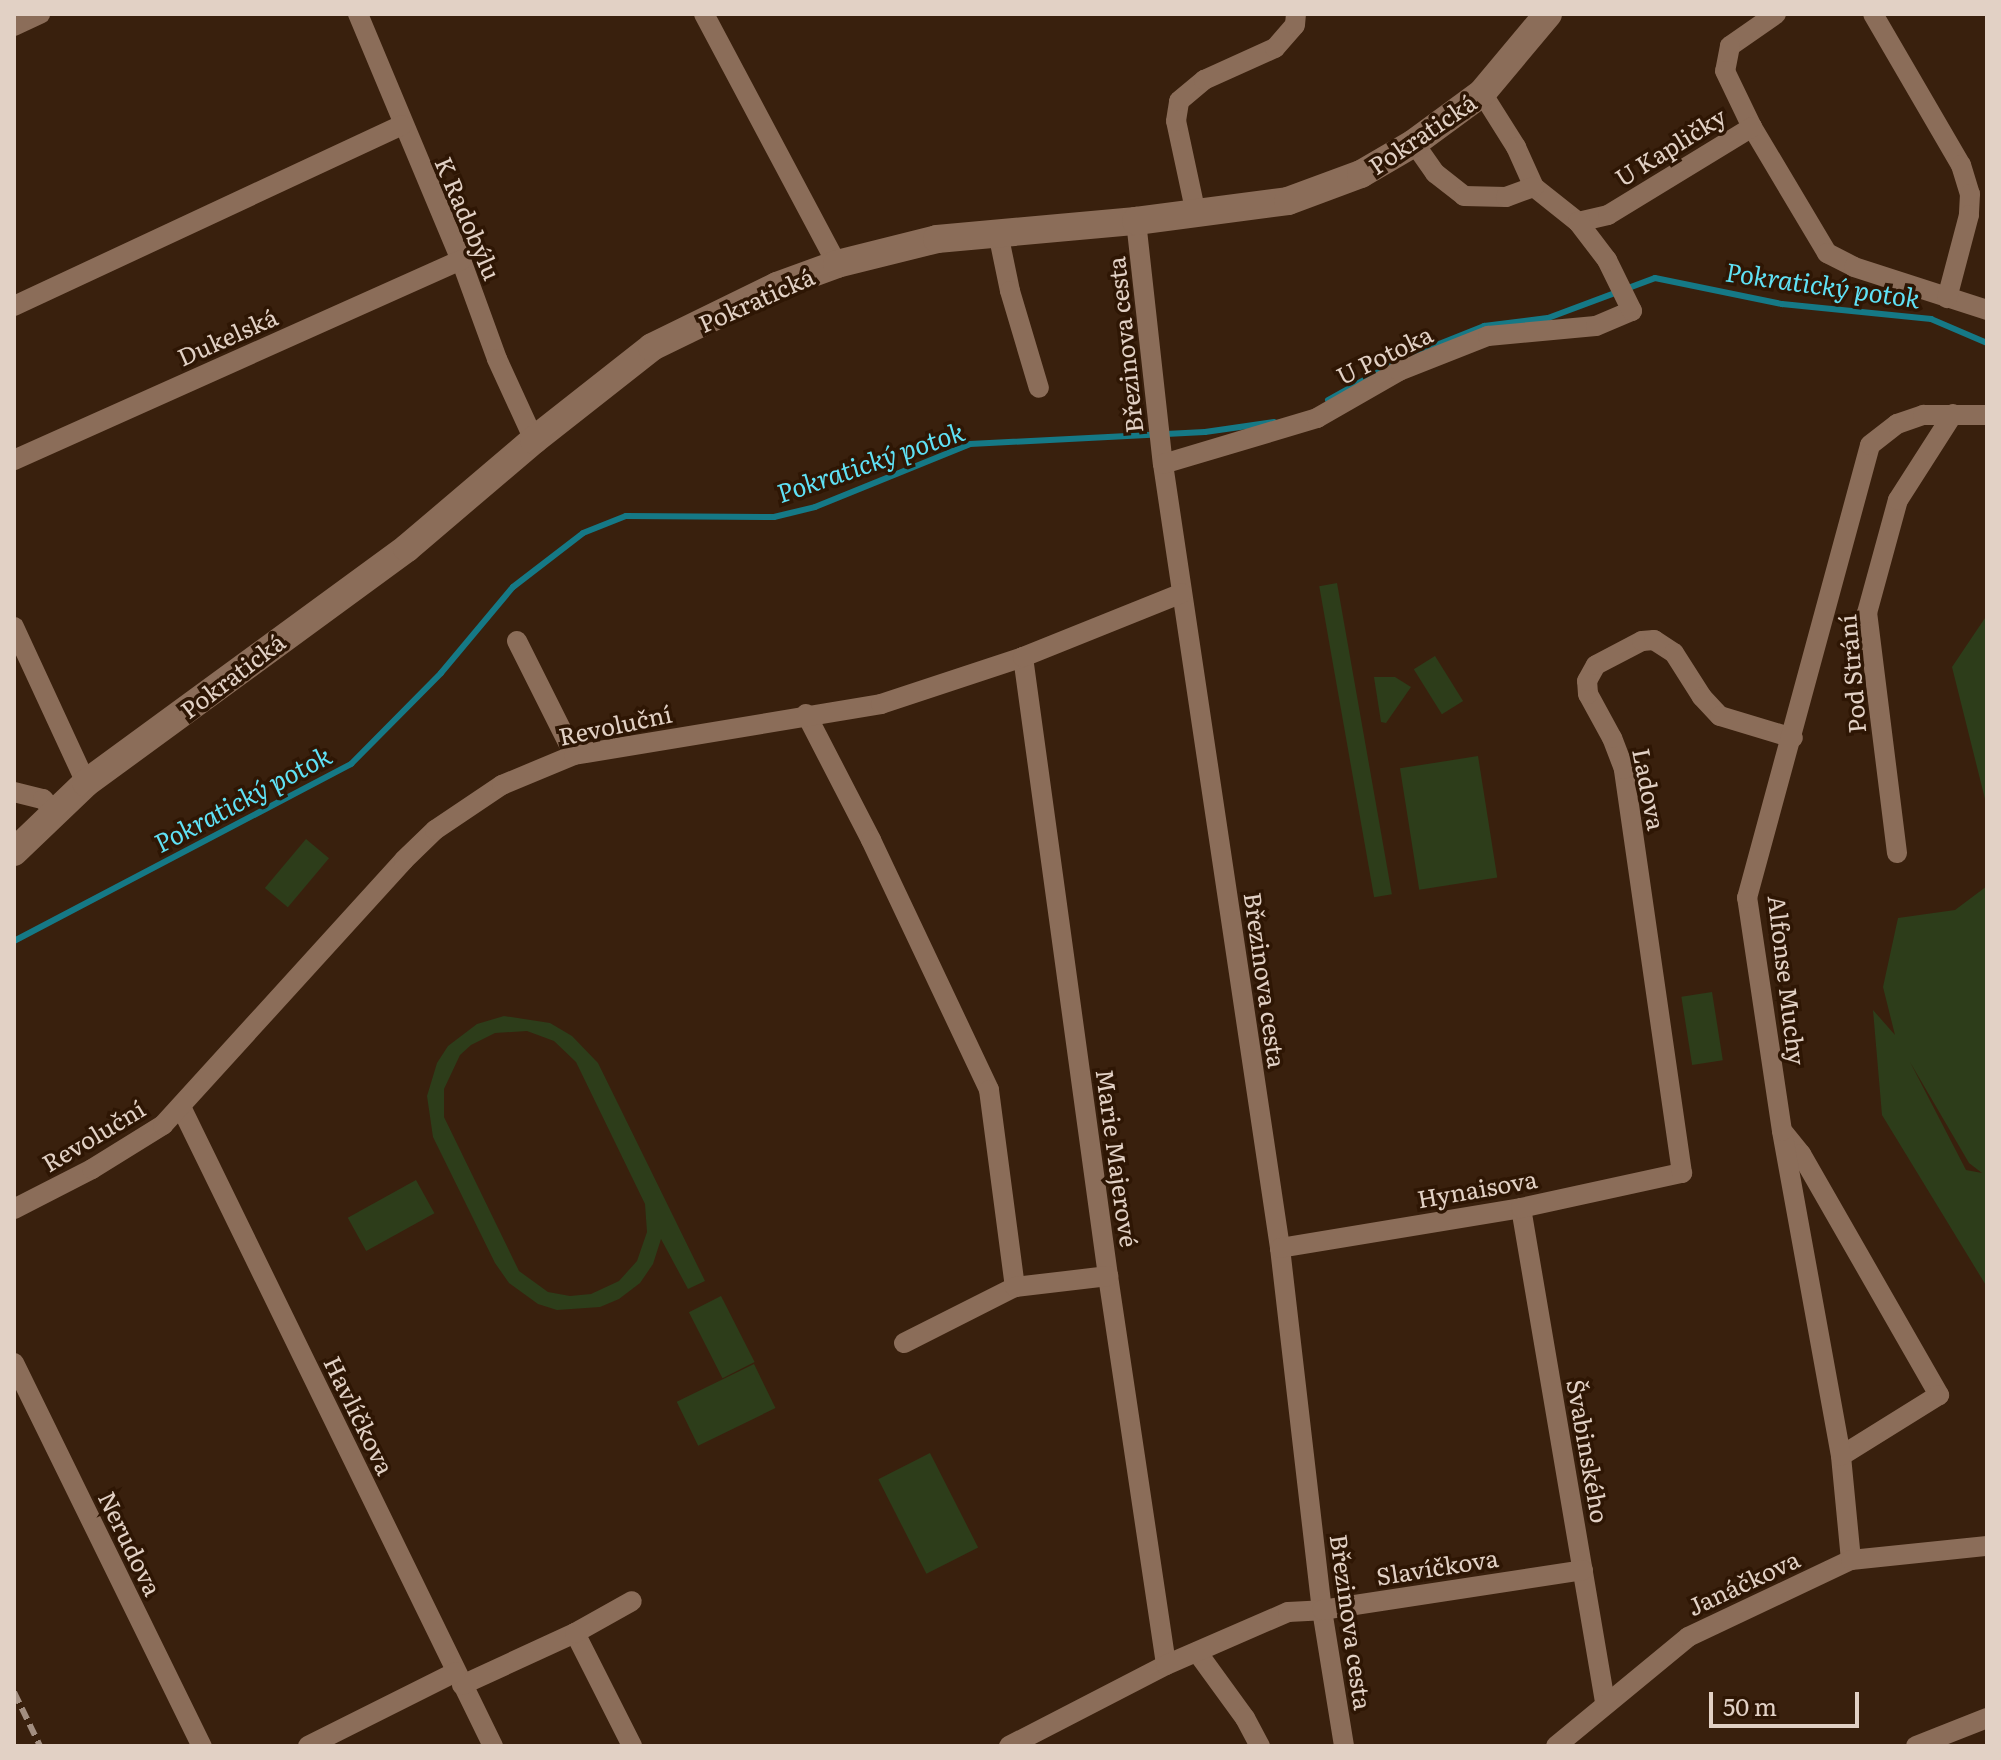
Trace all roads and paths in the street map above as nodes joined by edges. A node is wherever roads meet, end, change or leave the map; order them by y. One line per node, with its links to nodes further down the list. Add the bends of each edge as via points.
1 (40, 14): 8 (street)
2 (358, 14): 10 (street, K Radobýlu)
3 (704, 14): 19 (street)
4 (1548, 14): 9 (street, Pokratická)
5 (1776, 14): 11 (street, U Kapličky, via 1738,37 1725,59 1725,71)
6 (1873, 14): 20 (street, via 1961,165 1970,194)
7 (1299, 18): 14 (street, via 1275,48 1204,80 1179,101 1176,121)
8 (14, 26)
9 (1482, 93): 12 (street, Pokratická); 13 (street)
10 (402, 125): 18 (street, K Radobýlu); 21 (street)
11 (1752, 127): 16 (street, U Kapličky, via 1608,215); 20 (street, via 1827,253)
12 (1414, 143): 13 (street, via 1435,173 1464,196 1506,197); 14 (street, Pokratická, via 1361,174 1288,201)
13 (1534, 187): 16 (street)
14 (1196, 214): 15 (street, Pokratická)
15 (1136, 221): 17 (street, Pokratická); 28 (street, Březinova cesta)
16 (1578, 222): 28 (street, U Potoka, via 1630,306 1596,326 1488,336 1399,371 1317,418)
17 (998, 233): 19 (street, Pokratická, via 937,239); 23 (street)
18 (461, 260): 26 (street, K Radobýlu); 27 (street, Dukelská)
19 (837, 264): 26 (street, Pokratická, via 745,300 652,347)
20 (1947, 298): 22 (street)
21 (14, 306)
22 (1987, 310)
23 (1039, 388)
24 (1953, 414): 25 (street, Alfonse Muchy); 34 (street, Alfonse Muchy, via 1923,415 1897,424 1870,445); 40 (street, Pod Strání, via 1898,500 1867,613)
25 (1987, 415)
26 (534, 440): 36 (street, Pokratická, via 407,548)
27 (14, 460)
28 (1163, 464): 29 (street, Březinova cesta)
29 (1182, 593): 32 (street, Revoluční); 46 (street, Březinova cesta)
30 (14, 627): 36 (street)
31 (517, 641): 35 (street)
32 (1023, 657): 33 (street, Revoluční, via 881,704); 47 (street, Marie Majerové)
33 (806, 714): 35 (street, Revoluční); 48 (street, via 989,1090)
34 (1793, 738): 42 (street, Alfonse Muchy, via 1747,898); 43 (street, Ladova, via 1720,716 1667,645 1642,641 1596,665 1587,681 1588,694 1624,769)
35 (574, 755): 41 (street, Revoluční, via 502,785 435,830)
36 (86, 783): 38 (street, Pokratická)
37 (14, 792): 38 (street, via 43,799)
38 (54, 811): 39 (street, Pokratická)
39 (14, 852)
40 (1897, 853)
41 (181, 1107): 45 (street, Revoluční, via 143,1140); 60 (street, Havlíčkova)
42 (1782, 1131): 51 (street, Alfonse Muchy); 51 (street, via 1801,1154 1939,1395)
43 (1682, 1173): 44 (street, Hynaisova)
44 (1521, 1208): 46 (street, Hynaisova); 54 (street, Švabinského)
45 (14, 1209)
46 (1280, 1248): 56 (street, Březinova cesta)
47 (1108, 1276): 48 (street); 59 (street, Marie Majerové)
48 (1015, 1287): 49 (street)
49 (904, 1343)
50 (14, 1363): 63 (street, Nerudova)
51 (1841, 1456): 53 (street, Alfonse Muchy)
52 (1987, 1546): 53 (street, Janáčkova)
53 (1851, 1560): 61 (street, Janáčkova, via 1688,1637)
54 (1583, 1570): 56 (street, Slavíčkova); 61 (street, Švabinského)
55 (632, 1601): 57 (street)
56 (1322, 1610): 58 (street, Slavíčkova, via 1288,1612); 69 (street, Březinova cesta)
57 (575, 1633): 60 (street); 66 (street)
58 (1197, 1652): 59 (street, Slavíčkova); 68 (street)
59 (1166, 1665): 67 (street, Slavíčkova)
60 (459, 1679): 64 (street); 65 (street, Havlíčkova)
61 (1605, 1702): 70 (street, Janáčkova)
62 (1987, 1718): 71 (street)
63 (202, 1746)
64 (308, 1746)
65 (493, 1746)
66 (632, 1746)
67 (1009, 1746)
68 (1260, 1746)
69 (1344, 1746)
70 (1556, 1746)
71 (1916, 1746)

